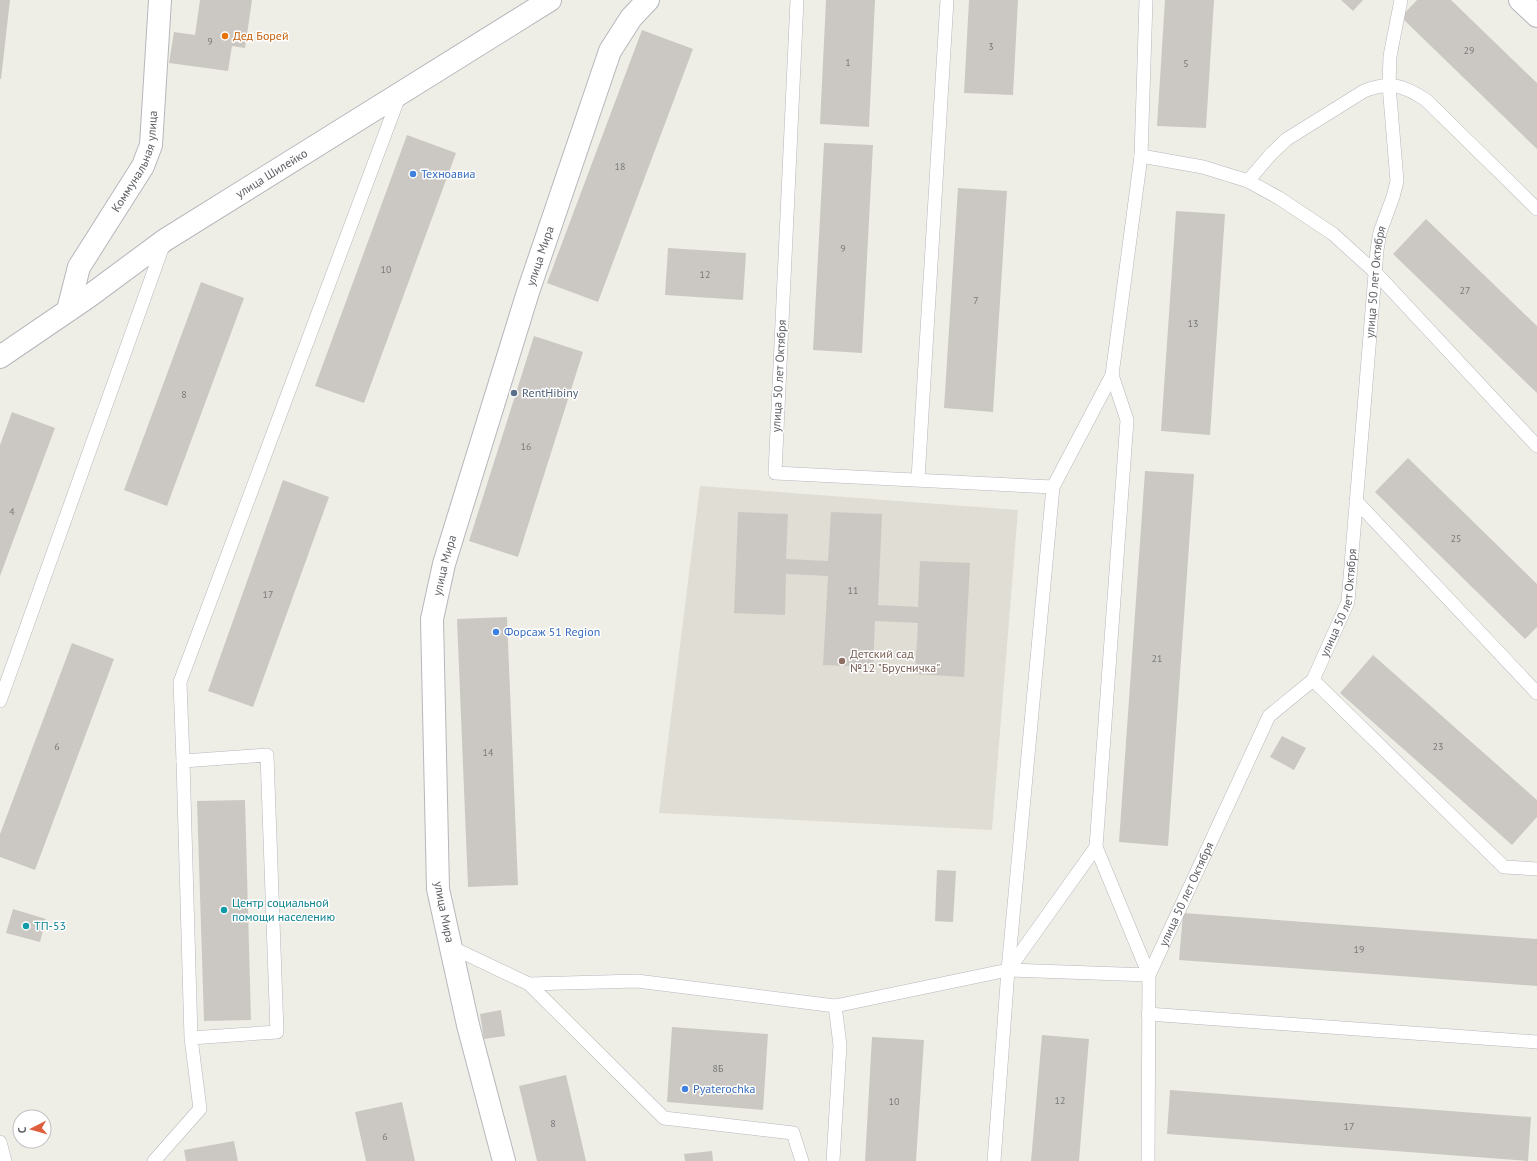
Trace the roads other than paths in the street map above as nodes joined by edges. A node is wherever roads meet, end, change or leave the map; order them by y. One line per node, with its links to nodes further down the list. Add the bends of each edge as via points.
1 (160, 0): 15 (street, Коммунальная улица, via 151,145 143,166 79,267)
2 (550, 0): 9 (street, улица Шилейко)
3 (648, 0): 28 (street, улица Мира, via 631,18 610,51 526,299 444,564 432,619 438,889)
4 (797, 0): 19 (lane, улица 50 лет Октября, via 774,473)
5 (946, 0): 19 (lane)
6 (1146, 0): 10 (lane)
7 (1401, 0): 8 (lane, улица 50 лет Октября, via 1390,56)
8 (1389, 84): 11 (lane, via 1364,91 1287,139 1270,154); 12 (lane, via 1407,88 1426,100); 14 (lane, улица 50 лет Октября, via 1397,181 1380,232)
9 (400, 94): 13 (street, улица Шилейко); 25 (lane, via 180,682)
10 (1141, 156): 11 (lane, via 1203,167); 17 (lane)
11 (1248, 181): 14 (lane, via 1333,234)
12 (1537, 209)
13 (165, 240): 15 (street, улица Шилейко); 24 (lane)
14 (1375, 272): 18 (lane); 21 (lane, улица 50 лет Октября)
15 (68, 310): 16 (street, улица Шилейко)
16 (0, 357)
17 (1112, 375): 20 (lane); 26 (lane, via 1127,420)
18 (1537, 446)
19 (918, 479): 20 (lane, улица 50 лет Октября)
20 (1053, 487): 29 (lane)
21 (1356, 501): 22 (lane, улица 50 лет Октября, via 1348,602); 23 (lane)
22 (1313, 680): 27 (lane, via 1504,867); 30 (lane, улица 50 лет Октября, via 1269,716)
23 (1537, 693)
24 (0, 701)
25 (183, 761): 34 (lane); 34 (lane, via 267,755 276,1024 276,1032)
26 (1096, 847): 29 (lane); 30 (lane)
27 (1537, 869)
28 (451, 947): 31 (lane); 39 (street, улица Мира, via 468,1025)
29 (1008, 970): 30 (lane); 32 (lane); 42 (lane)
30 (1149, 975): 33 (lane, улица 50 лет Октября)
31 (529, 984): 32 (lane, via 637,981); 40 (lane, via 664,1118 793,1133)
32 (836, 1006): 41 (lane, via 840,1045)
33 (1148, 1014): 35 (lane); 43 (lane, улица 50 лет Октября)
34 (191, 1038): 38 (lane, via 200,1109)
35 (1537, 1042)
36 (0, 1142): 37 (lane)
37 (5, 1161)
38 (154, 1161)
39 (504, 1161)
40 (802, 1161)
41 (833, 1161)
42 (994, 1161)
43 (1148, 1161)

